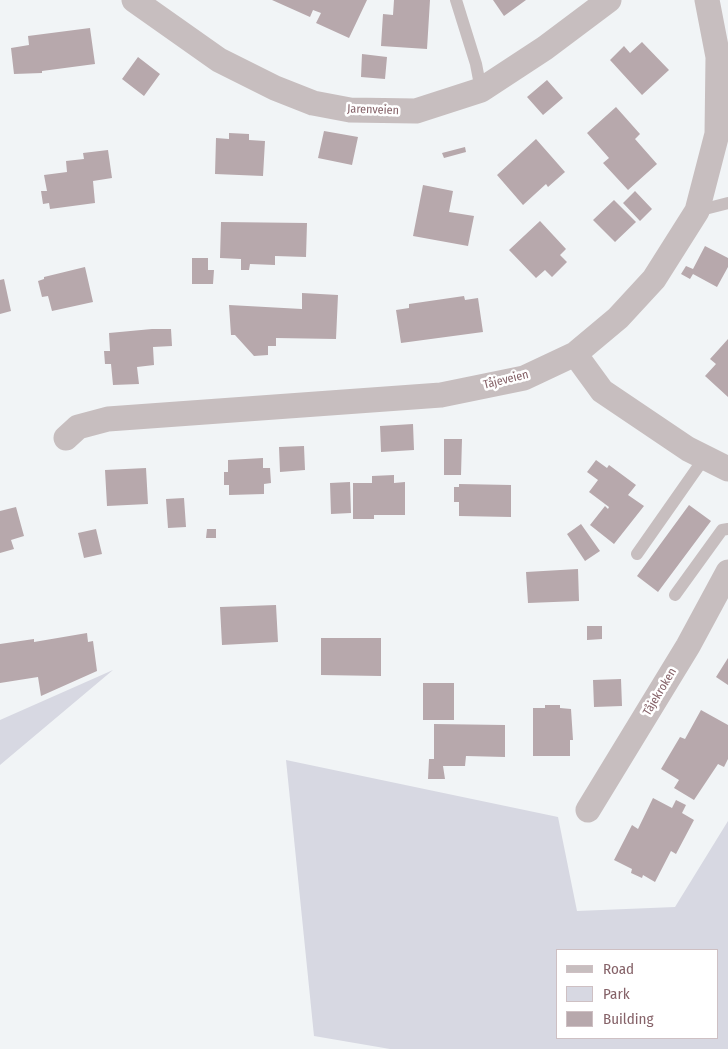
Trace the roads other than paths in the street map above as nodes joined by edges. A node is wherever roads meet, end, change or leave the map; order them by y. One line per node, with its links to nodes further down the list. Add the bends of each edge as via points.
1 (134, 0): 5 (street, Jarenveien, via 219,60 313,103 350,110 416,112)
2 (456, 0): 5 (lane)
3 (609, 0): 5 (street, Jarenveien)
4 (707, 0): 7 (street, Tåjeveien, via 718,57 718,134)
5 (481, 90)
6 (728, 203): 7 (lane)
7 (698, 211): 8 (street, Tåjeveien, via 654,279 618,318)
8 (575, 354): 9 (street, Tåjeveien, via 524,378 441,395 108,419 78,427); 10 (street, via 602,391)
9 (66, 438)
10 (705, 457): 11 (street); 13 (lane)
11 (728, 469)
12 (728, 529): 15 (lane, via 722,530)
13 (637, 554)
14 (728, 572): 16 (street, Tåjekroken, via 693,639)
15 (675, 595)
16 (588, 810)

